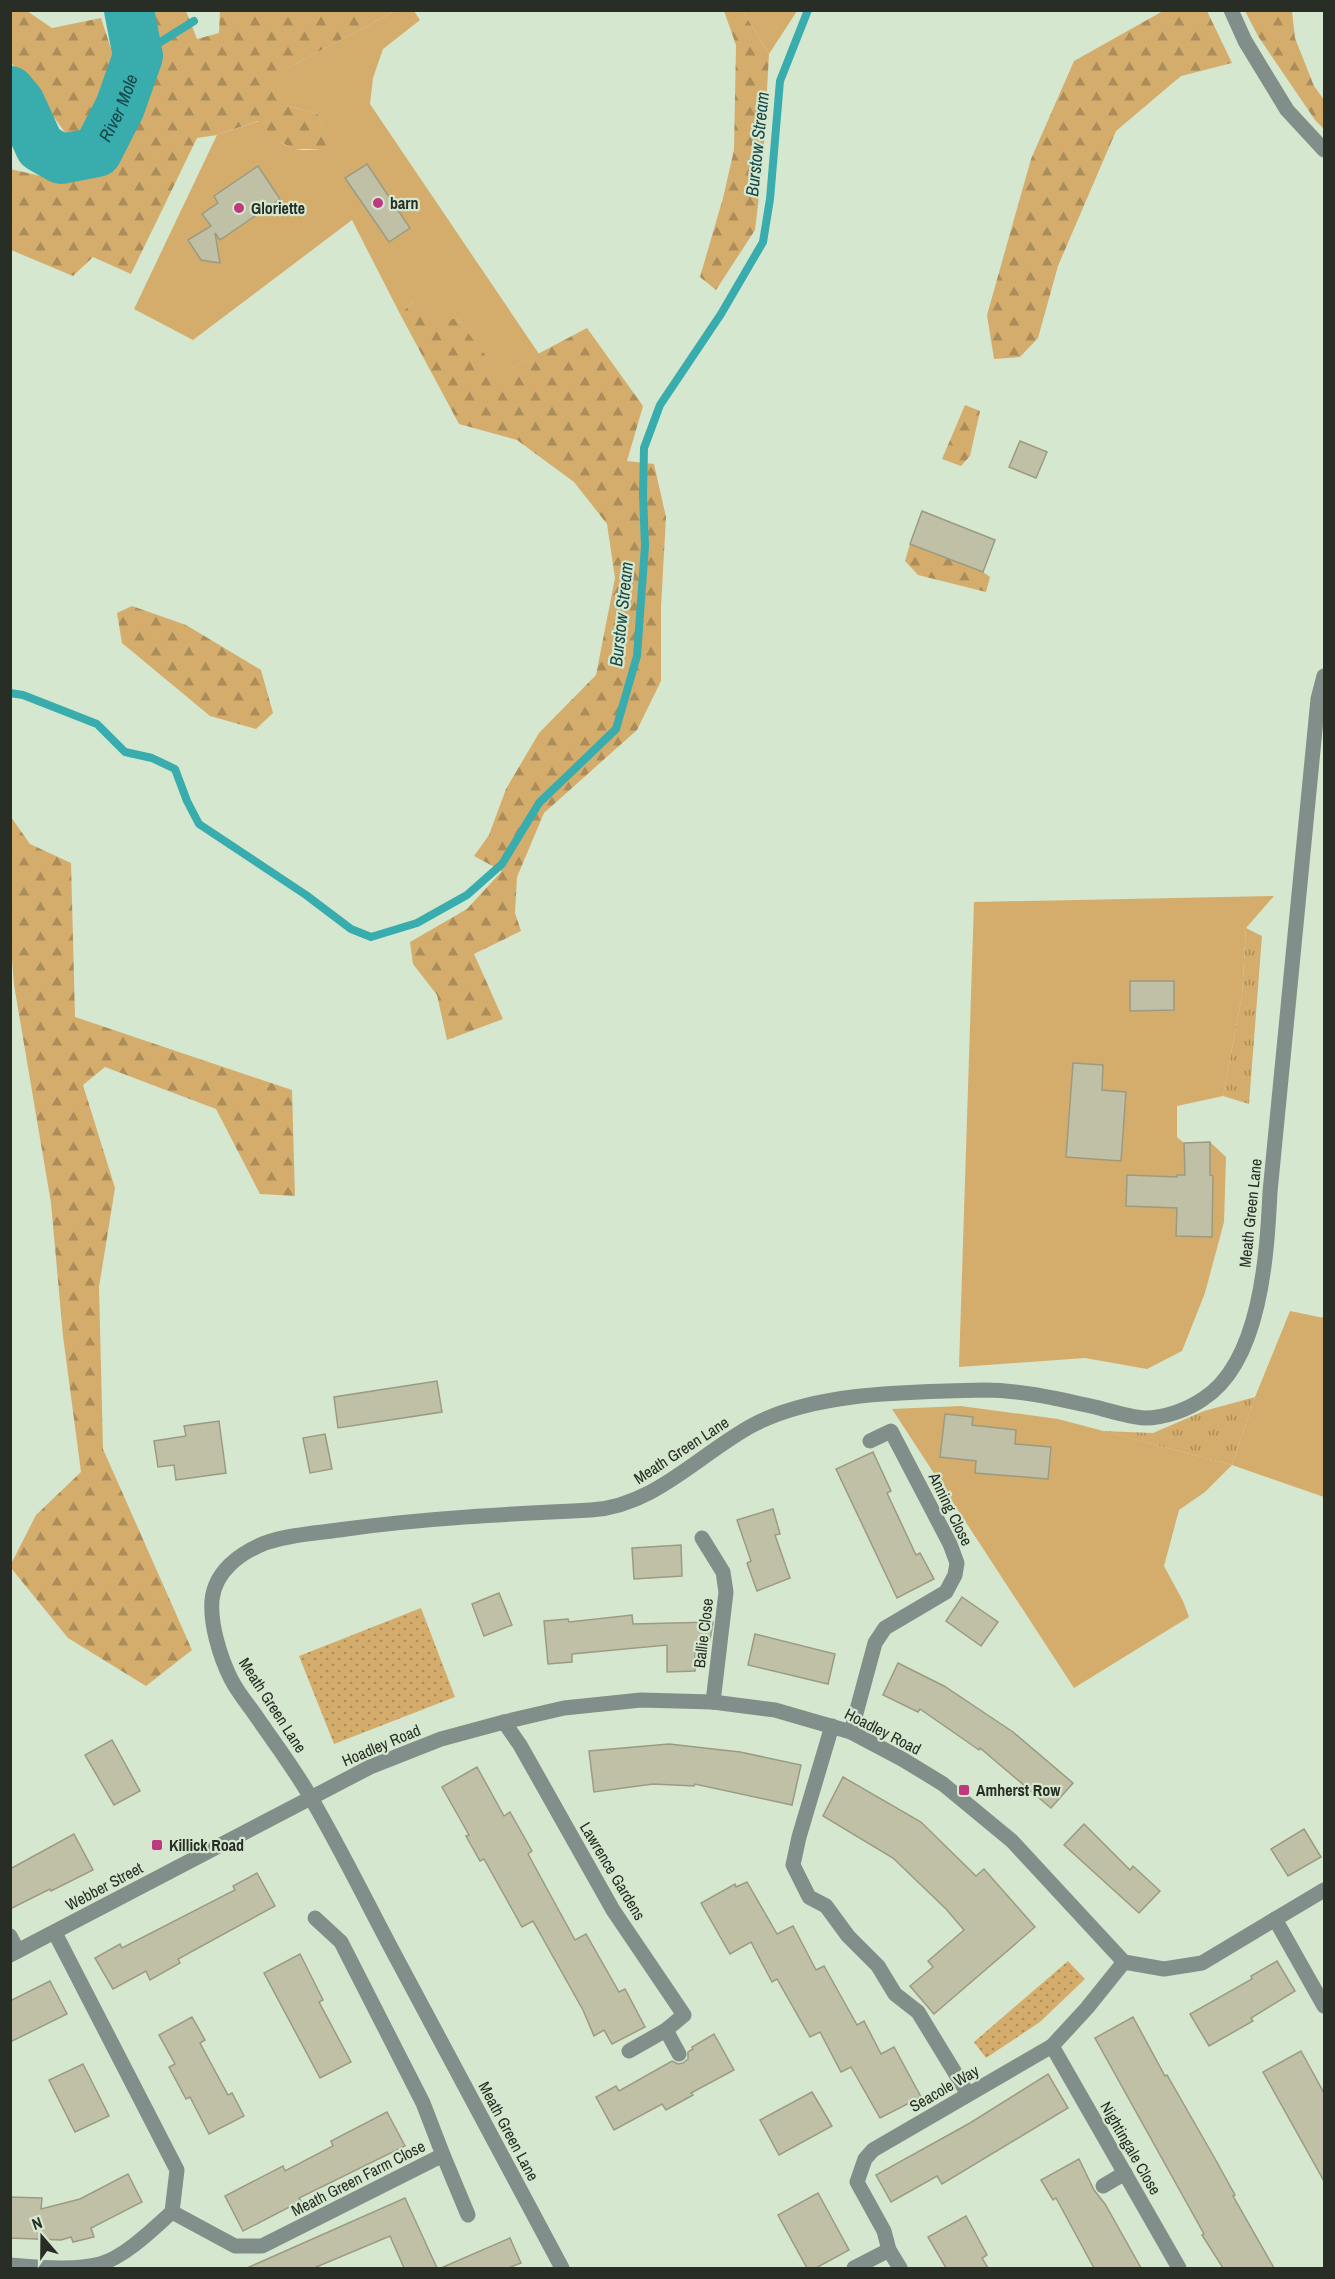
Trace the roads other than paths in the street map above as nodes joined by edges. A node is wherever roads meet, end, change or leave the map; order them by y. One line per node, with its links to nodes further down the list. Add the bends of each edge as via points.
1 (1231, 10): 2 (street, via 1287,110)
2 (1324, 150)
3 (1324, 676): 10 (street, Meath Green Lane, via 1318,699 1267,1249 1251,1323 1242,1352 1228,1377 1206,1398 1183,1410 1145,1418 998,1390 902,1392 842,1399 799,1408 752,1426 648,1495 625,1504 371,1526 266,1543 228,1565 216,1582 211,1602 215,1628 232,1681)
4 (870, 1441): 9 (street, Anning Close, via 891,1431 957,1563 946,1592 885,1628 875,1643)
5 (702, 1538): 6 (street, Ballie Close, via 723,1572 726,1592)
6 (713, 1702): 7 (street, Hoadley Road, via 641,1700 564,1708); 8 (street, Hoadley Road, via 776,1710)
7 (504, 1722): 10 (street, Hoadley Road, via 441,1739 370,1767); 19 (street, Lawrence Gardens, via 613,1910 684,2014)
8 (832, 1725): 9 (street, Hoadley Road); 23 (street, via 793,1865 809,1897 825,1906 878,1966 896,1994 918,2012)
9 (851, 1732): 17 (street, Hoadley Road, via 943,1784 1011,1841)
10 (311, 1797): 14 (street, Webber Street); 32 (street, Meath Green Lane)
11 (1324, 1890): 13 (street)
12 (315, 1918): 24 (street, Meath Green Farm Close, via 341,1942 423,2103)
13 (1275, 1919): 17 (street, via 1202,1963 1164,1969); 18 (street)
14 (55, 1933): 16 (street, Webber Street); 27 (street, via 177,2170)
15 (10, 1936): 16 (street)
16 (14, 1953)
17 (1124, 1962): 20 (street, Seacole Way)
18 (1324, 2006)
19 (666, 2030): 21 (street, Lawrence Gardens); 22 (street)
20 (1052, 2046): 23 (street, Seacole Way); 25 (street, Nightingale Close)
21 (629, 2051)
22 (679, 2054)
23 (968, 2094): 29 (street, Seacole Way, via 873,2150 865,2159 857,2182 884,2231)
24 (443, 2155): 27 (street, Meath Green Farm Close, via 262,2246 235,2246); 28 (street)
25 (1125, 2173): 26 (street); 35 (street, Nightingale Close)
26 (1103, 2186)
27 (172, 2212): 31 (street, via 137,2244 101,2264)
28 (468, 2216)
29 (889, 2250): 33 (street); 34 (street, Seacole Way)
30 (10, 2265): 31 (street)
31 (51, 2268)
32 (562, 2268)
33 (854, 2268)
34 (900, 2268)
35 (1179, 2268)

